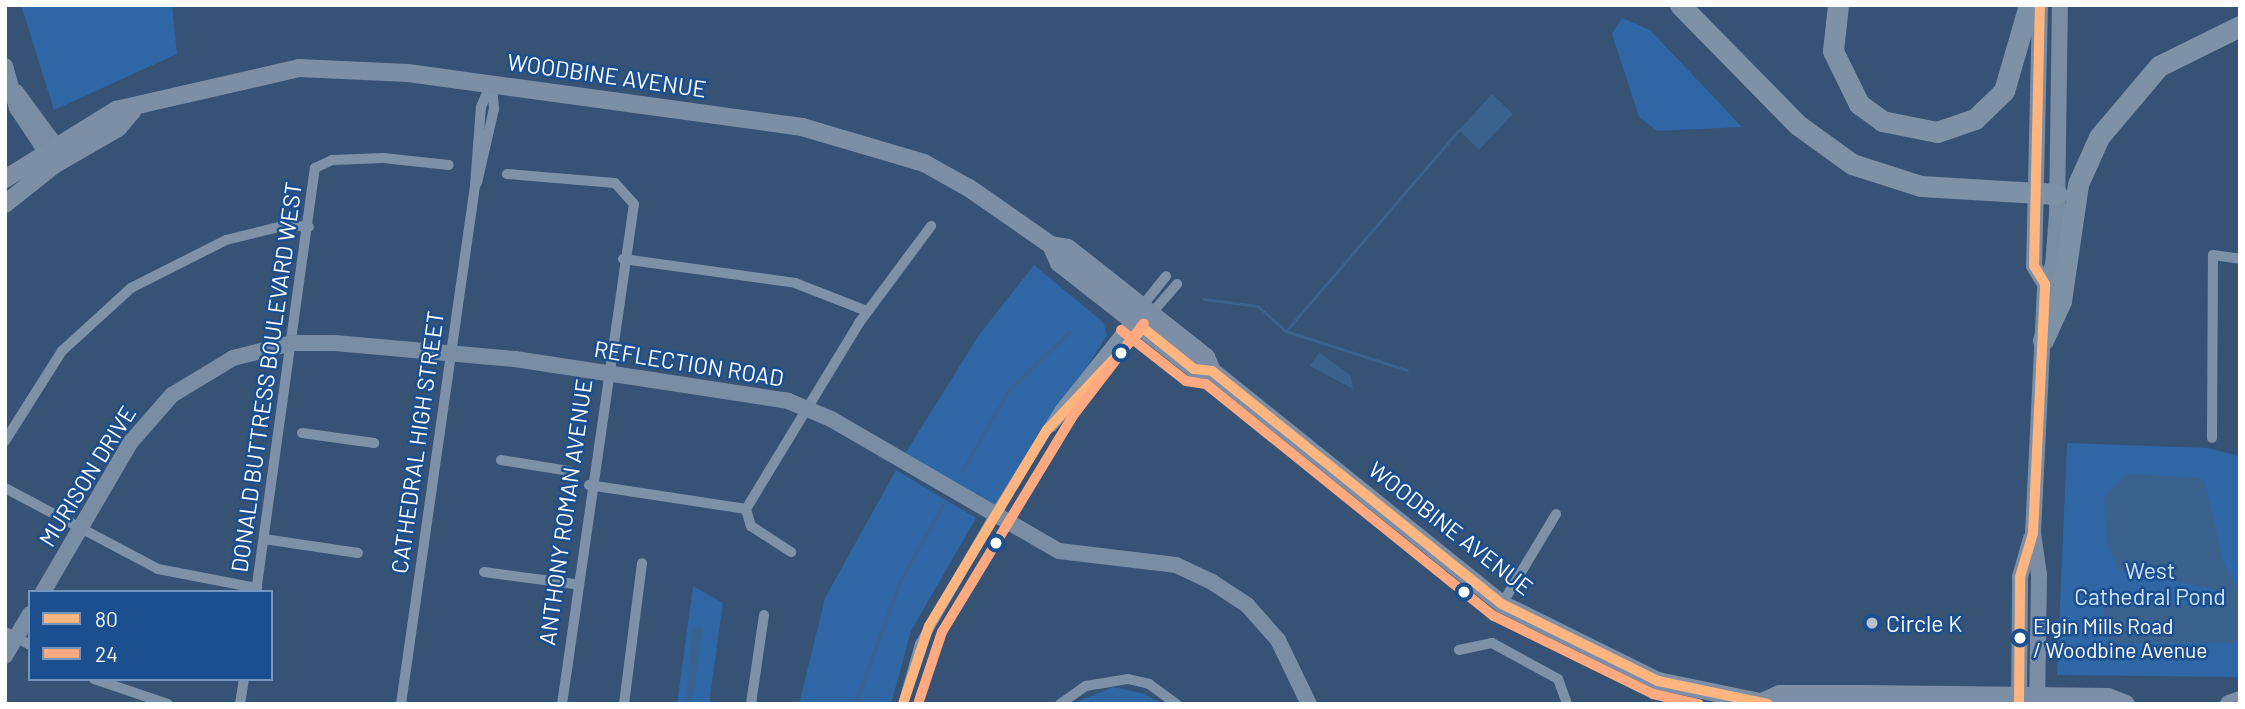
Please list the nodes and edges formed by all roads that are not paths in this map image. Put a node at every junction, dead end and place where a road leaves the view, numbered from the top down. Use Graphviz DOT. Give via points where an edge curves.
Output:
graph roads {
  1 [pos="1680,5"];
  2 [pos="1839,5"];
  3 [pos="2029,5"];
  4 [pos="2040,5"];
  5 [pos="2060,5"];
  6 [pos="2240,26"];
  7 [pos="5,66"];
  8 [pos="491,83"];
  9 [pos="54,154"];
  10 [pos="449,165"];
  11 [pos="508,174"];
  12 [pos="5,179"];
  13 [pos="2046,194"];
  14 [pos="5,204"];
  15 [pos="931,226"];
  16 [pos="309,227"];
  17 [pos="2240,259"];
  18 [pos="623,260"];
  19 [pos="1166,276"];
  20 [pos="1177,284"];
  21 [pos="867,311"];
  22 [pos="1142,316"];
  23 [pos="2043,340"];
  24 [pos="292,343"];
  25 [pos="451,354"];
  26 [pos="606,372"];
  27 [pos="807,408"];
  28 [pos="302,433"];
  29 [pos="2212,438"];
  30 [pos="5,441"];
  31 [pos="373,443"];
  32 [pos="501,460"];
  33 [pos="570,471"];
  34 [pos="589,485"];
  35 [pos="5,488"];
  36 [pos="746,509"];
  37 [pos="995,514"];
  38 [pos="1556,514"];
  39 [pos="80,528"];
  40 [pos="264,539"];
  41 [pos="791,552"];
  42 [pos="358,554"];
  43 [pos="642,563"];
  44 [pos="484,572"];
  45 [pos="574,584"];
  46 [pos="44,590"];
  47 [pos="257,590"];
  48 [pos="1502,604"];
  49 [pos="764,615"];
  50 [pos="28,618"];
  51 [pos="17,638"];
  52 [pos="1460,650"];
  53 [pos="5,656"];
  54 [pos="100,681"];
  55 [pos="244,681"];
  56 [pos="2028,700"];
  57 [pos="2240,700"];
  58 [pos="1767,702"];
  59 [pos="168,704"];
  60 [pos="240,704"];
  61 [pos="401,704"];
  62 [pos="562,704"];
  63 [pos="624,704"];
  64 [pos="751,704"];
  65 [pos="903,704"];
  66 [pos="1060,704"];
  67 [pos="1177,704"];
  68 [pos="1309,704"];
  69 [pos="1567,704"];
  70 [pos="2126,704"];
  71 [pos="2229,704"];
  1 -- 13 [label="highway" via="1798,125 1852,164 1921,186"];
  2 -- 3 [label="highway" via="1833,51 1859,104 1882,121 1937,132 1975,119 2004,91"];
  4 -- 13 [label="street"];
  5 -- 13 [label="street"];
  6 -- 23 [label="highway" via="2159,66 2099,137 2078,184 2061,301"];
  7 -- 9 [label="street"];
  8 -- 9 [label="main road, WOODBINE AVENUE" via="299,68 186,89 132,110 118,128"];
  8 -- 22 [label="main road, WOODBINE AVENUE" via="802,127 867,144 947,176 1051,245 1059,263"];
  8 -- 25 [label="street, CATHEDRAL HIGH STREET" via="481,107 475,186"];
  9 -- 12 [label="main road, WOODBINE AVENUE"];
  9 -- 14 [label="main road, WOODBINE AVENUE"];
  10 -- 16 [label="street, DONALD BUTTRESS BOULEVARD WEST" via="373,158 332,160 315,168"];
  11 -- 18 [label="street, ANTHONY ROMAN AVENUE" via="615,183 634,204"];
  13 -- 23 [label="street" via="2034,266 2045,284"];
  15 -- 21 [label="street"];
  16 -- 24 [label="street, DONALD BUTTRESS BOULEVARD WEST"];
  16 -- 30 [label="street" via="287,225 226,240 131,289 62,351"];
  17 -- 29 [label="street" via="2213,255"];
  18 -- 21 [label="street" via="795,283"];
  18 -- 26 [label="street, ANTHONY ROMAN AVENUE"];
  19 -- 22 [label="street"];
  20 -- 22 [label="street"];
  21 -- 27 [label="street"];
  22 -- 37 [label="street" via="1047,430"];
  22 -- 48 [label="main road, WOODBINE AVENUE" via="1194,369 1212,372"];
  23 -- 56 [label="street" via="2033,533 2020,576"];
  24 -- 25 [label="street, REFLECTION ROAD"];
  24 -- 39 [label="street, MURISON DRIVE" via="233,358 167,400 134,436"];
  24 -- 40 [label="street, DONALD BUTTRESS BOULEVARD WEST"];
  25 -- 26 [label="street, REFLECTION ROAD"];
  25 -- 61 [label="street, CATHEDRAL HIGH STREET"];
  26 -- 27 [label="street, REFLECTION ROAD" via="752,393"];
  26 -- 34 [label="street, ANTHONY ROMAN AVENUE"];
  27 -- 36 [label="street"];
  27 -- 37 [label="street, REFLECTION ROAD"];
  28 -- 31 [label="street"];
  32 -- 33 [label="street"];
  34 -- 36 [label="street"];
  34 -- 45 [label="street, ANTHONY ROMAN AVENUE"];
  35 -- 39 [label="street"];
  36 -- 41 [label="street" via="751,526"];
  37 -- 65 [label="street" via="920,644"];
  37 -- 68 [label="street, REFLECTION ROAD" via="1059,551 1176,565 1212,582 1247,605 1278,640"];
  38 -- 48 [label="street"];
  39 -- 46 [label="street, MURISON DRIVE"];
  39 -- 47 [label="street" via="175,575"];
  40 -- 42 [label="street"];
  40 -- 47 [label="street, DONALD BUTTRESS BOULEVARD WEST"];
  43 -- 63 [label="street"];
  44 -- 45 [label="street"];
  45 -- 62 [label="street, ANTHONY ROMAN AVENUE"];
  48 -- 58 [label="main road, WOODBINE AVENUE" via="1658,681"];
  49 -- 64 [label="street"];
  50 -- 51 [label="street"];
  51 -- 53 [label="street"];
  52 -- 69 [label="street" via="1492,643 1558,679"];
  54 -- 59 [label="street"];
  55 -- 60 [label="street"];
  56 -- 58 [label="main road, WOODBINE AVENUE" via="1780,694"];
  56 -- 70 [label="main road, WOODBINE AVENUE" via="2108,697"];
  57 -- 71 [label="main road"];
  66 -- 67 [label="street" via="1086,686 1128,679 1150,684"];
}
